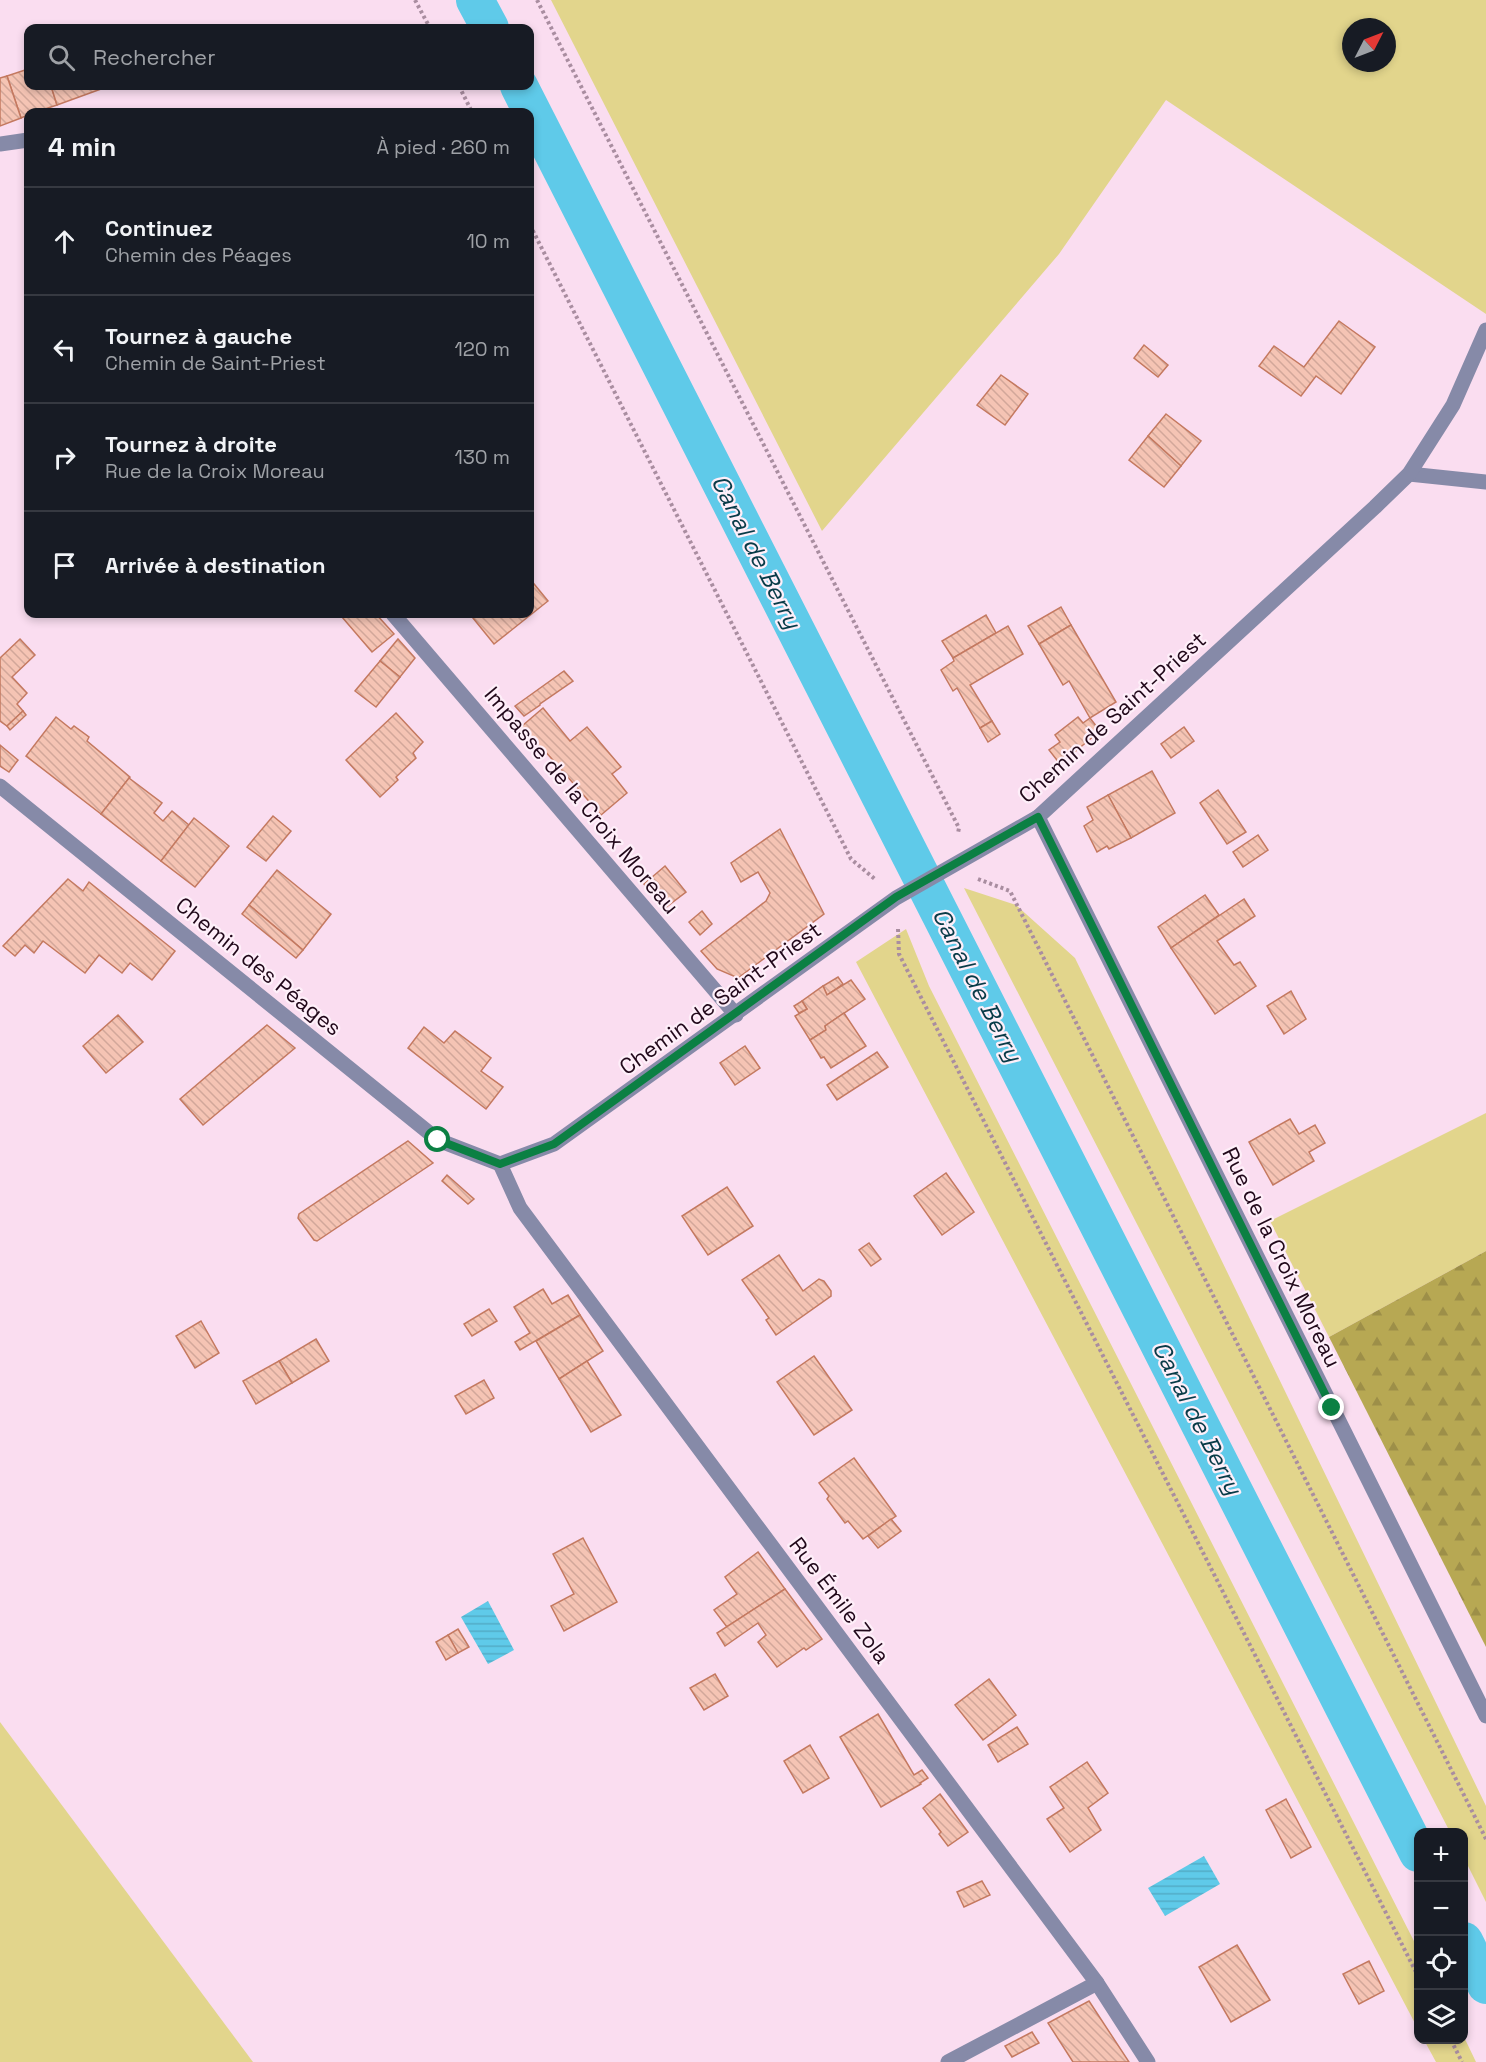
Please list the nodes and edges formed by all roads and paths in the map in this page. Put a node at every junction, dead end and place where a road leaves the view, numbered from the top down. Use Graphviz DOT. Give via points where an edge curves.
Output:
graph roads {
  1 [pos="415,0"];
  2 [pos="537,0"];
  3 [pos="428,24"];
  4 [pos="461,90"];
  5 [pos="470,108"];
  6 [pos="24,141"];
  7 [pos="0,144"];
  8 [pos="534,233"];
  9 [pos="1486,330"];
  10 [pos="1409,474"];
  11 [pos="1486,482"];
  12 [pos="396,618"];
  13 [pos="0,786"];
  14 [pos="1038,817"];
  15 [pos="949,868"];
  16 [pos="896,897"];
  17 [pos="736,1015"];
  18 [pos="500,1164"];
  19 [pos="1486,1716"];
  20 [pos="1486,1839"];
  21 [pos="1414,1966"];
  22 [pos="1097,1983"];
  23 [pos="1453,2044"];
  24 [pos="948,2062"];
  25 [pos="1148,2062"];
  26 [pos="1462,2062"];
  1 -- 3 [label="path"];
  2 -- 15 [label="path" via="959,828"];
  4 -- 5 [label="path"];
  6 -- 7 [label="street"];
  8 -- 16 [label="path" via="851,860"];
  9 -- 10 [label="street, Chemin de Saint-Priest" via="1453,405"];
  10 -- 11 [label="street"];
  10 -- 14 [label="street, Chemin de Saint-Priest"];
  12 -- 17 [label="street, Impasse de la Croix Moreau"];
  13 -- 18 [label="street, Chemin des Péages" via="438,1140"];
  14 -- 15 [label="street, Chemin de Saint-Priest"];
  14 -- 19 [label="street, Rue de la Croix Moreau"];
  15 -- 16 [label="street, Chemin de Saint-Priest"];
  15 -- 20 [label="path" via="1010,891"];
  16 -- 17 [label="street, Chemin de Saint-Priest"];
  16 -- 21 [label="path" via="899,954"];
  17 -- 18 [label="street, Chemin de Saint-Priest" via="554,1144"];
  18 -- 22 [label="street, Rue Émile Zola" via="520,1208"];
  22 -- 24 [label="street"];
  22 -- 25 [label="street, Rue Émile Zola"];
  23 -- 26 [label="path"];
}
